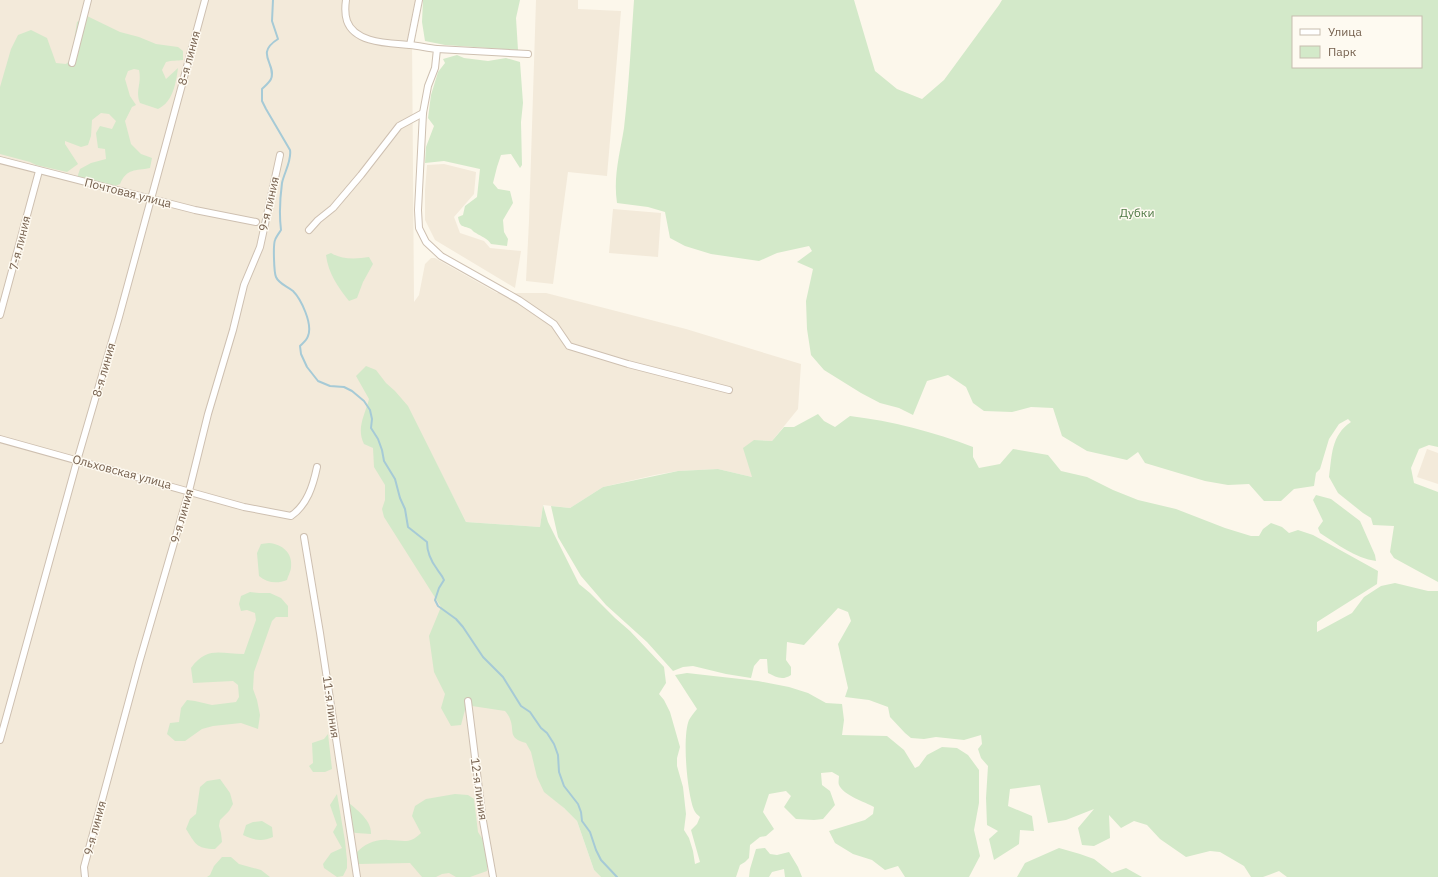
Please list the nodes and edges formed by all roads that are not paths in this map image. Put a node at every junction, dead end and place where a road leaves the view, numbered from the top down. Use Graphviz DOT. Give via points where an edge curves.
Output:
graph roads {
  1 [pos="88,0"];
  2 [pos="205,0"];
  3 [pos="346,0"];
  4 [pos="419,0"];
  5 [pos="410,45"];
  6 [pos="437,49"];
  7 [pos="528,54"];
  8 [pos="72,63"];
  9 [pos="423,114"];
  10 [pos="280,155"];
  11 [pos="0,160"];
  12 [pos="39,171"];
  13 [pos="151,199"];
  14 [pos="256,222"];
  15 [pos="309,230"];
  16 [pos="0,315"];
  17 [pos="729,390"];
  18 [pos="0,439"];
  19 [pos="77,460"];
  20 [pos="317,467"];
  21 [pos="189,491"];
  22 [pos="304,537"];
  23 [pos="468,701"];
  24 [pos="0,740"];
  25 [pos="85,877"];
  26 [pos="357,877"];
  27 [pos="493,877"];
  1 -- 8 [label="street"];
  2 -- 13 [label="street, 8-я линия"];
  3 -- 5 [label="street" via="347,22 355,33 377,43"];
  4 -- 5 [label="street"];
  5 -- 6 [label="street"];
  6 -- 7 [label="street"];
  6 -- 9 [label="street" via="435,68 428,86"];
  9 -- 15 [label="street" via="399,126 362,175 333,208"];
  9 -- 17 [label="street" via="418,210 420,228 426,242 441,256 519,300 554,324 569,346"];
  10 -- 21 [label="street, 9-я линия" via="260,247 244,284 234,330 208,414"];
  11 -- 12 [label="street, Почтовая улица"];
  12 -- 13 [label="street, Почтовая улица"];
  12 -- 16 [label="street, 7-я линия"];
  13 -- 14 [label="street, Почтовая улица"];
  13 -- 19 [label="street, 8-я линия"];
  18 -- 19 [label="street, Ольховская улица"];
  19 -- 21 [label="street, Ольховская улица"];
  19 -- 24 [label="street, 8-я линия"];
  20 -- 21 [label="street, Ольховская улица" via="308,498 291,516 244,507"];
  21 -- 25 [label="street, 9-я линия" via="84,867"];
  22 -- 26 [label="street, 11-я линия"];
  23 -- 27 [label="street, 12-я линия" via="483,821"];
}
